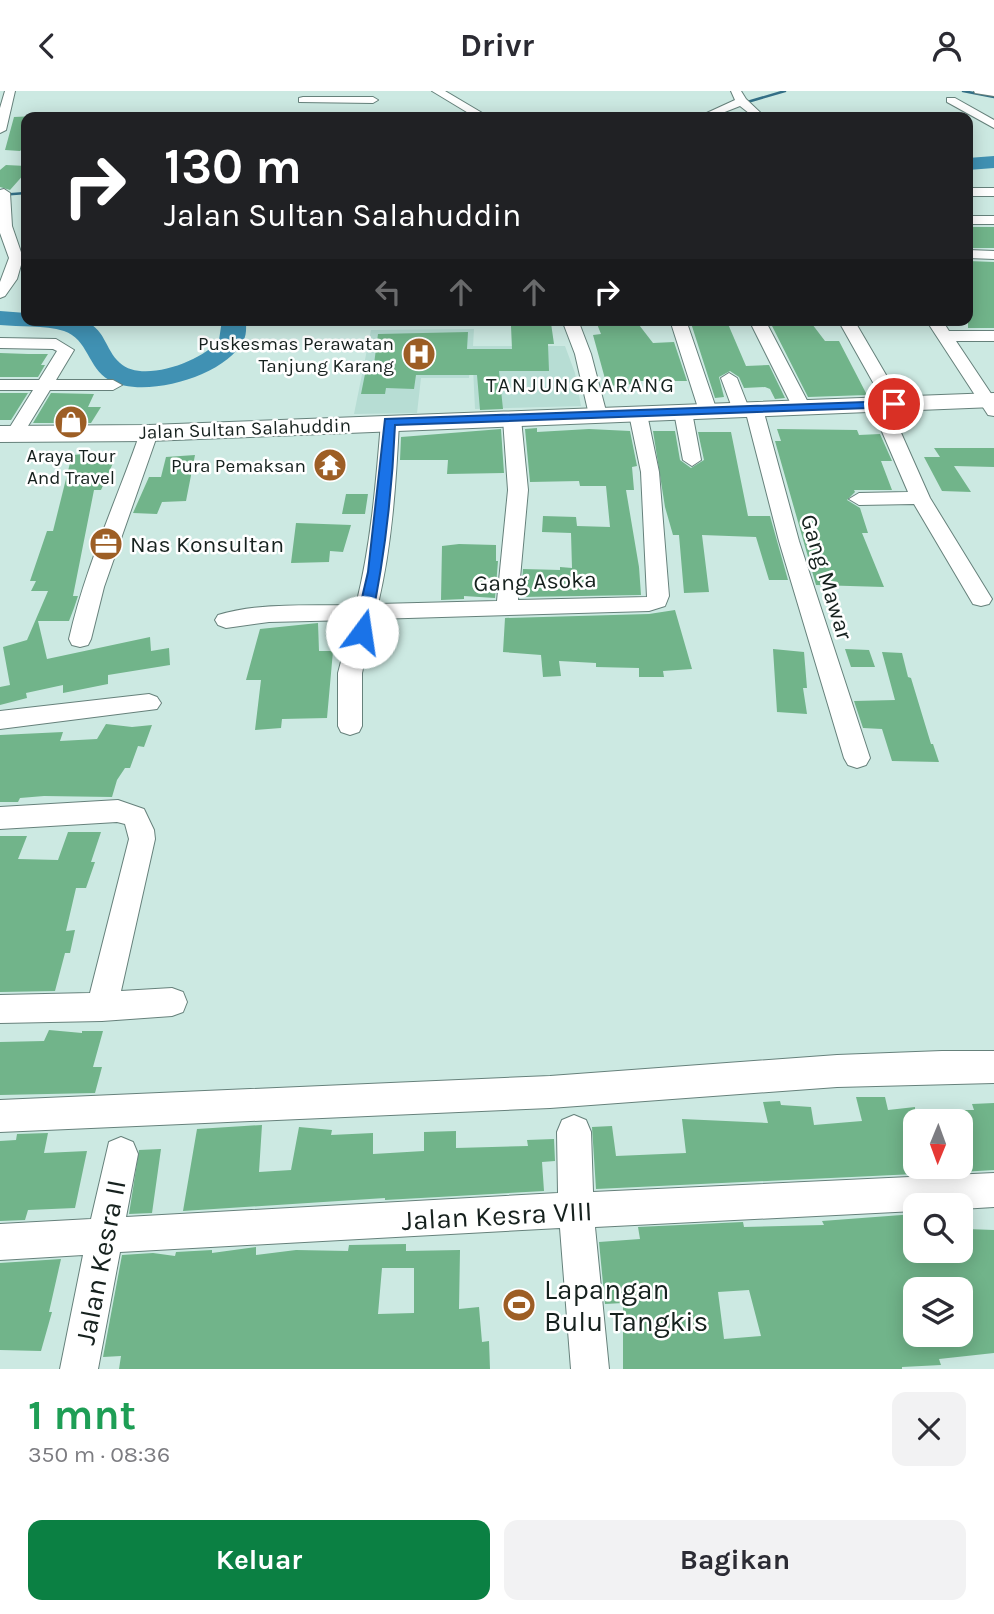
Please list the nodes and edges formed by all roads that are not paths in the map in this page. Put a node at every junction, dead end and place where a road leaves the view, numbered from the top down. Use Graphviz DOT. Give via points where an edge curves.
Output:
graph roads {
  1 [pos="10,91"];
  2 [pos="437,91"];
  3 [pos="979,91"];
  4 [pos="994,93"];
  5 [pos="303,100"];
  6 [pos="373,100"];
  7 [pos="742,100"];
  8 [pos="951,100"];
  9 [pos="474,112"];
  10 [pos="714,112"];
  11 [pos="971,112"];
  12 [pos="973,113"];
  13 [pos="1,125"];
  14 [pos="973,126"];
  15 [pos="994,126"];
  16 [pos="19,192"];
  17 [pos="994,192"];
  18 [pos="973,193"];
  19 [pos="2,194"];
  20 [pos="994,219"];
  21 [pos="973,220"];
  22 [pos="973,254"];
  23 [pos="994,255"];
  24 [pos="0,293"];
  25 [pos="572,326"];
  26 [pos="679,326"];
  27 [pos="760,326"];
  28 [pos="849,326"];
  29 [pos="938,326"];
  30 [pos="944,336"];
  31 [pos="994,336"];
  32 [pos="0,344"];
  33 [pos="729,378"];
  34 [pos="0,385"];
  35 [pos="47,385"];
  36 [pos="113,385"];
  37 [pos="991,404"];
  38 [pos="887,405"];
  39 [pos="802,408"];
  40 [pos="747,409"];
  41 [pos="695,411"];
  42 [pos="638,414"];
  43 [pos="598,415"];
  44 [pos="512,419"];
  45 [pos="390,422"];
  46 [pos="149,433"];
  47 [pos="7,434"];
  48 [pos="692,460"];
  49 [pos="920,498"];
  50 [pos="859,499"];
  51 [pos="981,599"];
  52 [pos="507,607"];
  53 [pos="367,612"];
  54 [pos="226,620"];
  55 [pos="80,639"];
  56 [pos="149,702"];
  57 [pos="0,720"];
  58 [pos="350,726"];
  59 [pos="857,758"];
  60 [pos="0,818"];
  61 [pos="172,1002"];
  62 [pos="102,1007"];
  63 [pos="0,1009"];
  64 [pos="994,1067"];
  65 [pos="0,1116"];
  66 [pos="574,1132"];
  67 [pos="121,1154"];
  68 [pos="994,1190"];
  69 [pos="576,1211"];
  70 [pos="105,1236"];
  71 [pos="0,1242"];
  72 [pos="79,1369"];
  73 [pos="590,1369"];
  1 -- 13 [label="street"];
  2 -- 9 [label="street"];
  3 -- 4 [label="street"];
  5 -- 6 [label="street"];
  7 -- 10 [label="street"];
  8 -- 11 [label="street"];
  12 -- 15 [label="street"];
  14 -- 15 [label="street"];
  16 -- 19 [label="street"];
  17 -- 18 [label="street"];
  19 -- 24 [label="street" via="6,235 16,258"];
  20 -- 21 [label="street"];
  22 -- 23 [label="street"];
  25 -- 43 [label="street"];
  26 -- 41 [label="street"];
  27 -- 39 [label="street"];
  28 -- 38 [label="street"];
  29 -- 30 [label="street"];
  30 -- 31 [label="street"];
  30 -- 37 [label="street"];
  32 -- 35 [label="street" via="64,346 66,352"];
  33 -- 40 [label="street, Gang Mawar"];
  34 -- 35 [label="street"];
  35 -- 36 [label="street"];
  35 -- 47 [label="street"];
  37 -- 38 [label="main road, Jalan Sultan Salahuddin"];
  38 -- 39 [label="main road, Jalan Sultan Salahuddin"];
  38 -- 49 [label="street"];
  39 -- 40 [label="main road, Jalan Sultan Salahuddin"];
  40 -- 41 [label="main road, Jalan Sultan Salahuddin"];
  40 -- 59 [label="street, Gang Mawar"];
  41 -- 42 [label="main road, Jalan Sultan Salahuddin"];
  41 -- 48 [label="street"];
  42 -- 43 [label="main road, Jalan Sultan Salahuddin"];
  42 -- 52 [label="street, Gang Asoka" via="650,473 657,601"];
  43 -- 44 [label="main road, Jalan Sultan Salahuddin"];
  44 -- 45 [label="main road, Jalan Sultan Salahuddin"];
  44 -- 52 [label="street" via="518,490"];
  45 -- 46 [label="main road, Jalan Sultan Salahuddin"];
  45 -- 53 [label="street"];
  46 -- 47 [label="main road, Jalan Sultan Salahuddin"];
  46 -- 55 [label="street" via="86,604"];
  49 -- 50 [label="street"];
  49 -- 51 [label="street"];
  52 -- 53 [label="street, Gang Asoka"];
  53 -- 54 [label="street, Gang Asoka"];
  53 -- 58 [label="street" via="350,673"];
  56 -- 57 [label="street"];
  60 -- 62 [label="street" via="118,811 131,814 137,823 142,839"];
  61 -- 62 [label="street"];
  62 -- 63 [label="street"];
  64 -- 65 [label="street" via="948,1066 131,1114"];
  66 -- 69 [label="street"];
  67 -- 70 [label="street, Jalan Kesra II"];
  68 -- 69 [label="street, Jalan Kesra VIII"];
  69 -- 70 [label="street, Jalan Kesra VIII"];
  69 -- 73 [label="street"];
  70 -- 71 [label="street, Jalan Kesra VIII"];
  70 -- 72 [label="street, Jalan Kesra II"];
}
